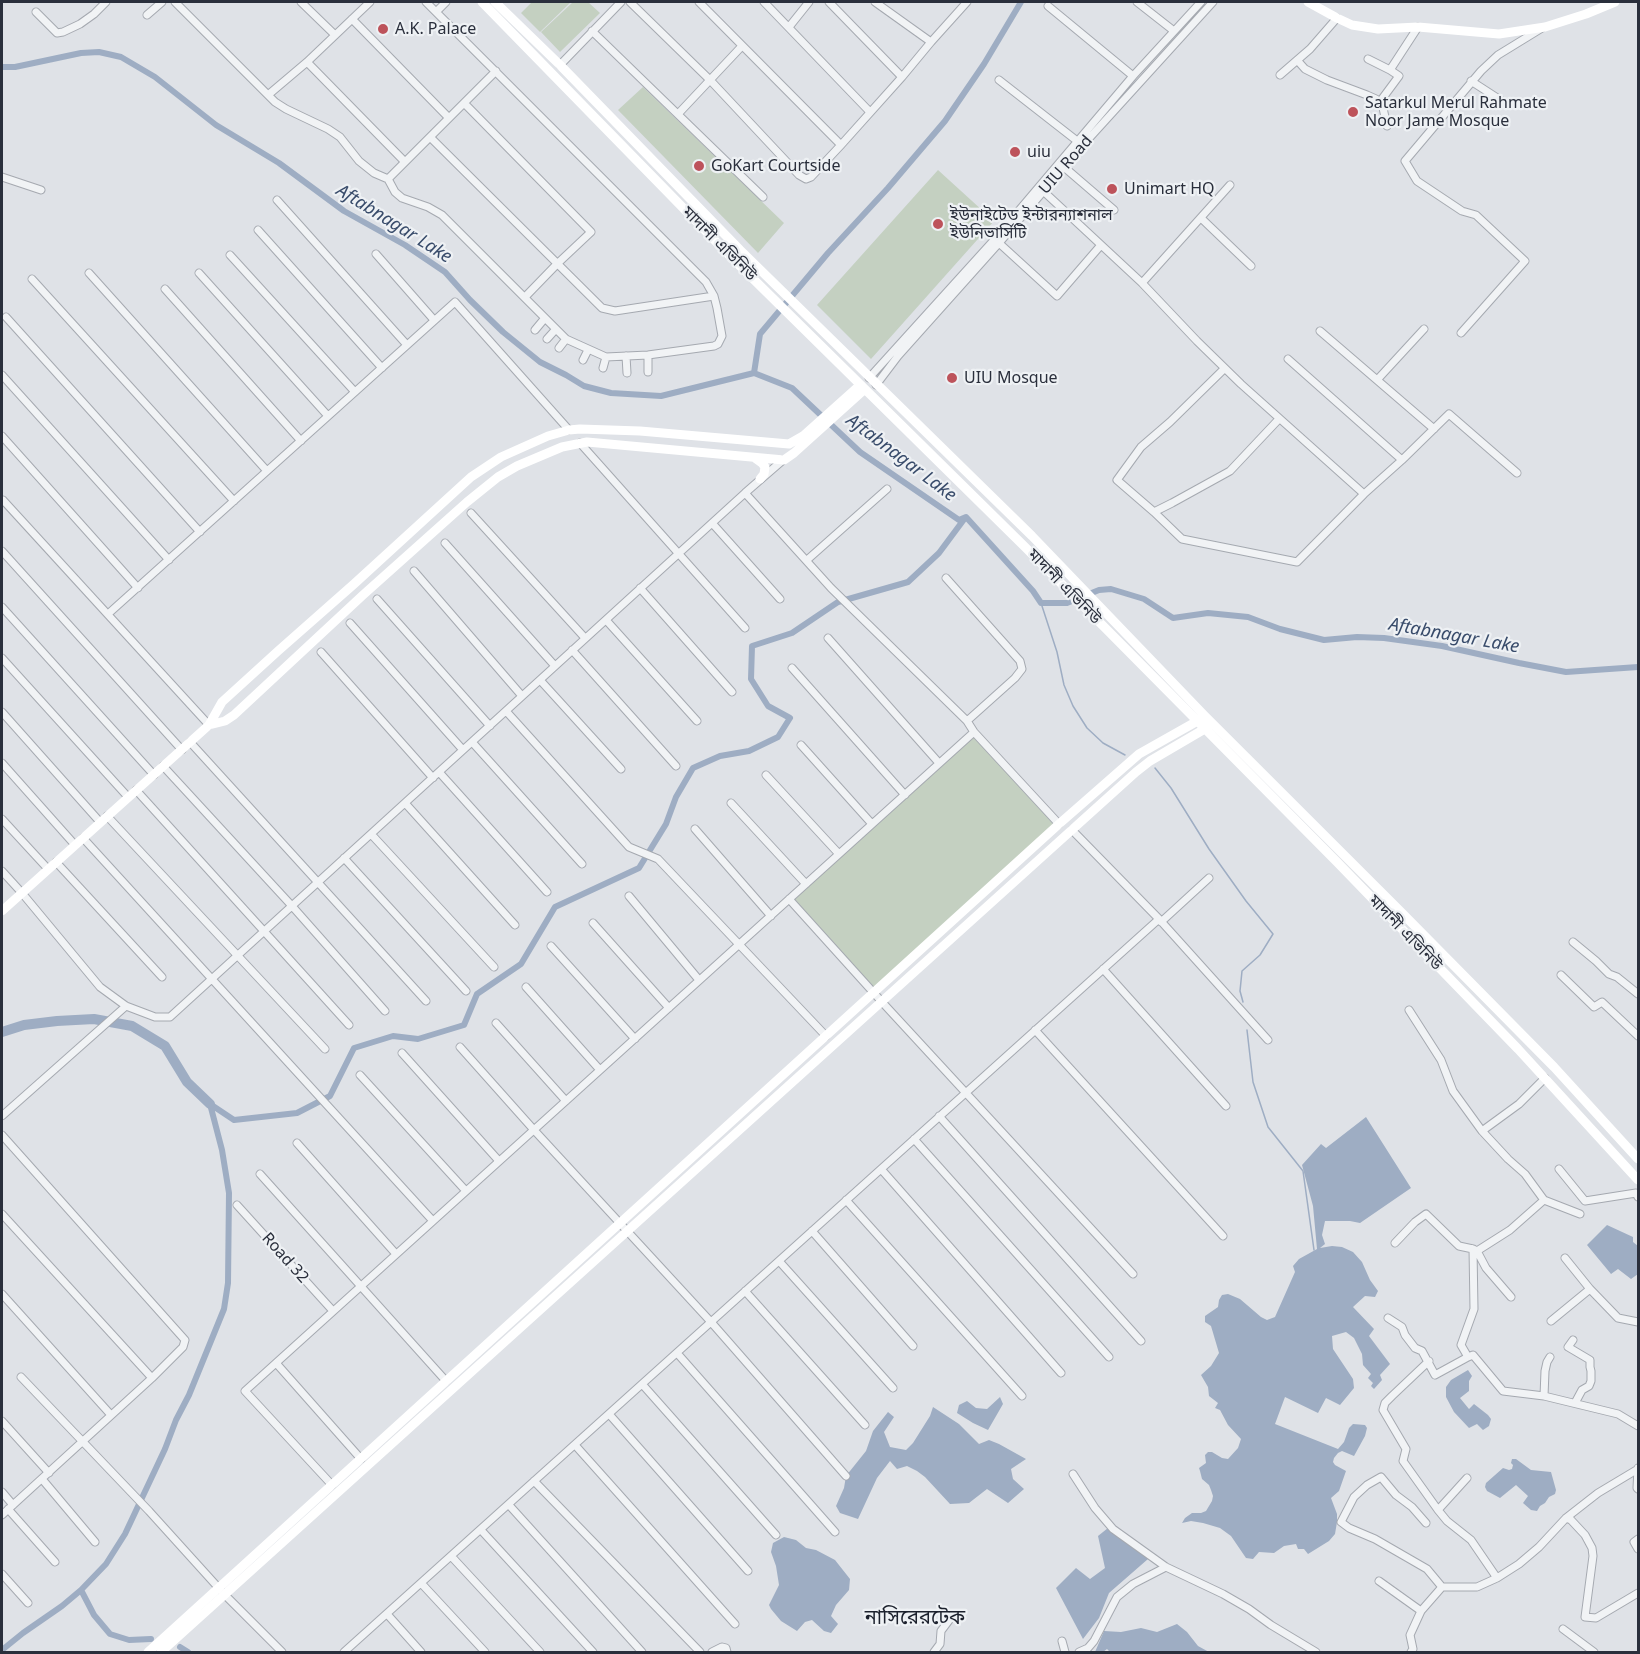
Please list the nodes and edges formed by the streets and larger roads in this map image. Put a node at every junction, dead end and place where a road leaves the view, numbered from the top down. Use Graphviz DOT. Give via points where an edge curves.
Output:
graph roads {
  1 [pos="162,2"];
  2 [pos="175,2"];
  3 [pos="301,2"];
  4 [pos="370,2"];
  5 [pos="426,2"];
  6 [pos="446,2"];
  7 [pos="482,2"];
  8 [pos="495,2"];
  9 [pos="621,2"];
  10 [pos="630,2"];
  11 [pos="699,2"];
  12 [pos="764,2"];
  13 [pos="809,2"];
  14 [pos="829,2"];
  15 [pos="876,2"];
  16 [pos="967,2"];
  17 [pos="1137,2"];
  18 [pos="1201,2"];
  19 [pos="1213,2"];
  20 [pos="1308,2"];
  21 [pos="1614,2"];
  22 [pos="102,3"];
  23 [pos="1048,6"];
  24 [pos="36,12"];
  25 [pos="436,12"];
  26 [pos="147,15"];
  27 [pos="1337,18"];
  28 [pos="352,19"];
  29 [pos="507,20"];
  30 [pos="789,27"];
  31 [pos="1418,27"];
  32 [pos="1545,27"];
  33 [pos="592,31"];
  34 [pos="1174,31"];
  35 [pos="334,34"];
  36 [pos="931,42"];
  37 [pos="742,46"];
  38 [pos="1368,59"];
  39 [pos="1297,60"];
  40 [pos="307,62"];
  41 [pos="560,65"];
  42 [pos="1390,70"];
  43 [pos="496,71"];
  44 [pos="552,74"];
  45 [pos="1280,75"];
  46 [pos="1133,76"];
  47 [pos="902,77"];
  48 [pos="710,80"];
  49 [pos="999,80"];
  50 [pos="1471,81"];
  51 [pos="268,95"];
  52 [pos="464,103"];
  53 [pos="1379,103"];
  54 [pos="1505,103"];
  55 [pos="870,112"];
  56 [pos="678,114"];
  57 [pos="449,118"];
  58 [pos="1388,126"];
  59 [pos="430,137"];
  60 [pos="1080,143"];
  61 [pos="841,145"];
  62 [pos="405,162"];
  63 [pos="1064,167"];
  64 [pos="2,177"];
  65 [pos="388,179"];
  66 [pos="1230,185"];
  67 [pos="1041,189"];
  68 [pos="41,190"];
  69 [pos="763,197"];
  70 [pos="277,200"];
  71 [pos="1114,210"];
  72 [pos="1200,218"];
  73 [pos="258,230"];
  74 [pos="999,243"];
  75 [pos="1101,245"];
  76 [pos="376,254"];
  77 [pos="230,255"];
  78 [pos="557,264"];
  79 [pos="1251,266"];
  80 [pos="89,273"];
  81 [pos="199,273"];
  82 [pos="32,279"];
  83 [pos="1142,283"];
  84 [pos="165,289"];
  85 [pos="714,296"];
  86 [pos="525,297"];
  87 [pos="6,317"];
  88 [pos="545,318"];
  89 [pos="927,318"];
  90 [pos="435,320"];
  91 [pos="556,329"];
  92 [pos="1424,329"];
  93 [pos="535,330"];
  94 [pos="1320,331"];
  95 [pos="1461,333"];
  96 [pos="547,339"];
  97 [pos="566,339"];
  98 [pos="407,345"];
  99 [pos="559,348"];
  100 [pos="588,350"];
  101 [pos="648,355"];
  102 [pos="626,356"];
  103 [pos="606,357"];
  104 [pos="1288,359"];
  105 [pos="583,360"];
  106 [pos="382,368"];
  107 [pos="603,368"];
  108 [pos="1224,369"];
  109 [pos="648,372"];
  110 [pos="627,373"];
  111 [pos="2,375"];
  112 [pos="1377,380"];
  113 [pos="872,381"];
  114 [pos="862,387"];
  115 [pos="354,392"];
  116 [pos="328,416"];
  117 [pos="1279,419"];
  118 [pos="1434,429"];
  119 [pos="569,430"];
  120 [pos="2,436"];
  121 [pos="805,438"];
  122 [pos="300,441"];
  123 [pos="580,443"];
  124 [pos="753,457"];
  125 [pos="784,460"];
  126 [pos="1402,460"];
  127 [pos="267,471"];
  128 [pos="1517,473"];
  129 [pos="760,479"];
  130 [pos="887,489"];
  131 [pos="745,492"];
  132 [pos="1364,494"];
  133 [pos="234,501"];
  134 [pos="2,502"];
  135 [pos="1154,512"];
  136 [pos="471,513"];
  137 [pos="712,523"];
  138 [pos="200,532"];
  139 [pos="445,543"];
  140 [pos="2,551"];
  141 [pos="678,554"];
  142 [pos="169,560"];
  143 [pos="807,560"];
  144 [pos="414,571"];
  145 [pos="946,578"];
  146 [pos="138,588"];
  147 [pos="640,588"];
  148 [pos="1085,592"];
  149 [pos="377,598"];
  150 [pos="780,599"];
  151 [pos="1077,600"];
  152 [pos="2,607"];
  153 [pos="108,614"];
  154 [pos="606,620"];
  155 [pos="350,623"];
  156 [pos="745,628"];
  157 [pos="585,638"];
  158 [pos="828,638"];
  159 [pos="572,650"];
  160 [pos="321,652"];
  161 [pos="2,658"];
  162 [pos="555,666"];
  163 [pos="792,668"];
  164 [pos="540,680"];
  165 [pos="732,692"];
  166 [pos="522,696"];
  167 [pos="506,711"];
  168 [pos="2,712"];
  169 [pos="1201,718"];
  170 [pos="697,721"];
  171 [pos="967,721"];
  172 [pos="1214,724"];
  173 [pos="209,725"];
  174 [pos="490,726"];
  175 [pos="1204,729"];
  176 [pos="974,732"];
  177 [pos="190,742"];
  178 [pos="472,742"];
  179 [pos="801,745"];
  180 [pos="182,750"];
  181 [pos="463,750"];
  182 [pos="2,763"];
  183 [pos="939,763"];
  184 [pos="163,766"];
  185 [pos="676,766"];
  186 [pos="621,769"];
  187 [pos="439,772"];
  188 [pos="153,775"];
  189 [pos="766,775"];
  190 [pos="433,778"];
  191 [pos="132,794"];
  192 [pos="905,795"];
  193 [pos="405,803"];
  194 [pos="731,803"];
  195 [pos="2,819"];
  196 [pos="104,819"];
  197 [pos="872,824"];
  198 [pos="1059,824"];
  199 [pos="695,829"];
  200 [pos="1072,831"];
  201 [pos="371,834"];
  202 [pos="1319,837"];
  203 [pos="83,838"];
  204 [pos="75,845"];
  205 [pos="839,854"];
  206 [pos="344,858"];
  207 [pos="56,862"];
  208 [pos="582,864"];
  209 [pos="48,869"];
  210 [pos="2,871"];
  211 [pos="1209,878"];
  212 [pos="318,883"];
  213 [pos="806,884"];
  214 [pos="547,892"];
  215 [pos="22,893"];
  216 [pos="629,896"];
  217 [pos="789,899"];
  218 [pos="292,906"];
  219 [pos="2,911"];
  220 [pos="771,916"];
  221 [pos="1160,920"];
  222 [pos="593,923"];
  223 [pos="515,924"];
  224 [pos="265,931"];
  225 [pos="1573,942"];
  226 [pos="740,944"];
  227 [pos="550,945"];
  228 [pos="238,955"];
  229 [pos="494,967"];
  230 [pos="1103,969"];
  231 [pos="1561,975"];
  232 [pos="162,976"];
  233 [pos="212,980"];
  234 [pos="699,980"];
  235 [pos="526,987"];
  236 [pos="466,991"];
  237 [pos="874,992"];
  238 [pos="1638,994"];
  239 [pos="426,1001"];
  240 [pos="882,1002"];
  241 [pos="669,1008"];
  242 [pos="123,1009"];
  243 [pos="1410,1010"];
  244 [pos="385,1011"];
  245 [pos="496,1023"];
  246 [pos="349,1025"];
  247 [pos="1035,1030"];
  248 [pos="826,1036"];
  249 [pos="1638,1036"];
  250 [pos="635,1039"];
  251 [pos="1268,1040"];
  252 [pos="460,1047"];
  253 [pos="325,1049"];
  254 [pos="402,1053"];
  255 [pos="1544,1058"];
  256 [pos="1534,1067"];
  257 [pos="600,1070"];
  258 [pos="360,1076"];
  259 [pos="1545,1078"];
  260 [pos="965,1092"];
  261 [pos="566,1101"];
  262 [pos="1226,1106"];
  263 [pos="2,1116"];
  264 [pos="939,1116"];
  265 [pos="534,1130"];
  266 [pos="1482,1131"];
  267 [pos="2,1135"];
  268 [pos="914,1139"];
  269 [pos="297,1143"];
  270 [pos="1638,1160"];
  271 [pos="499,1161"];
  272 [pos="881,1169"];
  273 [pos="1558,1169"];
  274 [pos="260,1174"];
  275 [pos="1638,1180"];
  276 [pos="466,1191"];
  277 [pos="1638,1197"];
  278 [pos="846,1200"];
  279 [pos="1544,1200"];
  280 [pos="237,1204"];
  281 [pos="2,1214"];
  282 [pos="1580,1214"];
  283 [pos="433,1221"];
  284 [pos="621,1223"];
  285 [pos="628,1231"];
  286 [pos="812,1232"];
  287 [pos="1223,1236"];
  288 [pos="1395,1243"];
  289 [pos="1475,1250"];
  290 [pos="396,1254"];
  291 [pos="1565,1258"];
  292 [pos="779,1261"];
  293 [pos="1133,1274"];
  294 [pos="360,1287"];
  295 [pos="1590,1289"];
  296 [pos="745,1291"];
  297 [pos="2,1294"];
  298 [pos="1511,1297"];
  299 [pos="333,1311"];
  300 [pos="1388,1318"];
  301 [pos="1551,1321"];
  302 [pos="711,1322"];
  303 [pos="1638,1322"];
  304 [pos="1573,1340"];
  305 [pos="1141,1341"];
  306 [pos="913,1346"];
  307 [pos="677,1353"];
  308 [pos="1109,1357"];
  309 [pos="1467,1357"];
  310 [pos="1550,1357"];
  311 [pos="1429,1361"];
  312 [pos="276,1363"];
  313 [pos="1061,1373"];
  314 [pos="21,1377"];
  315 [pos="152,1378"];
  316 [pos="446,1381"];
  317 [pos="642,1384"];
  318 [pos="893,1388"];
  319 [pos="1022,1396"];
  320 [pos="1544,1396"];
  321 [pos="1575,1403"];
  322 [pos="609,1414"];
  323 [pos="111,1415"];
  324 [pos="2,1421"];
  325 [pos="865,1425"];
  326 [pos="1638,1426"];
  327 [pos="82,1442"];
  328 [pos="574,1445"];
  329 [pos="361,1459"];
  330 [pos="1638,1469"];
  331 [pos="49,1473"];
  332 [pos="1073,1473"];
  333 [pos="846,1476"];
  334 [pos="1467,1478"];
  335 [pos="42,1479"];
  336 [pos="534,1481"];
  337 [pos="332,1485"];
  338 [pos="1638,1489"];
  339 [pos="2,1492"];
  340 [pos="508,1505"];
  341 [pos="11,1507"];
  342 [pos="1438,1510"];
  343 [pos="2,1515"];
  344 [pos="1566,1518"];
  345 [pos="1426,1522"];
  346 [pos="481,1530"];
  347 [pos="835,1532"];
  348 [pos="776,1535"];
  349 [pos="1638,1539"];
  350 [pos="95,1542"];
  351 [pos="1638,1550"];
  352 [pos="452,1556"];
  353 [pos="55,1562"];
  354 [pos="1166,1567"];
  355 [pos="748,1571"];
  356 [pos="2,1574"];
  357 [pos="1497,1578"];
  358 [pos="1379,1581"];
  359 [pos="421,1583"];
  360 [pos="1442,1587"];
  361 [pos="222,1591"];
  362 [pos="1638,1593"];
  363 [pos="28,1603"];
  364 [pos="1420,1611"];
  365 [pos="387,1614"];
  366 [pos="950,1619"];
  367 [pos="735,1624"];
  368 [pos="1563,1629"];
  369 [pos="1062,1641"];
  370 [pos="353,1645"];
  371 [pos="148,1653"];
  372 [pos="161,1653"];
  373 [pos="282,1653"];
  374 [pos="345,1653"];
  375 [pos="360,1653"];
  376 [pos="421,1653"];
  377 [pos="485,1653"];
  378 [pos="540,1653"];
  379 [pos="593,1653"];
  380 [pos="642,1653"];
  381 [pos="700,1653"];
  382 [pos="712,1653"];
  383 [pos="727,1653"];
  384 [pos="933,1653"];
  385 [pos="1065,1653"];
  386 [pos="1079,1653"];
  387 [pos="1316,1653"];
  388 [pos="1411,1653"];
  389 [pos="1594,1653"];
  1 -- 26 [label="street"];
  2 -- 51 [label="street"];
  3 -- 35 [label="street"];
  4 -- 28 [label="street"];
  5 -- 25 [label="street"];
  6 -- 25 [label="street"];
  7 -- 29 [label="street, মাদানী এভিনিউ"];
  8 -- 29 [label="street, মাদানী এভিনিউ"];
  9 -- 33 [label="street"];
  10 -- 48 [label="street"];
  11 -- 37 [label="street"];
  12 -- 30 [label="street"];
  13 -- 30 [label="street"];
  14 -- 47 [label="street"];
  15 -- 36 [label="street"];
  16 -- 36 [label="street"];
  17 -- 34 [label="street"];
  18 -- 34 [label="street, UIU Road"];
  19 -- 60 [label="street, UIU Road"];
  20 -- 27 [label="street"];
  21 -- 32 [label="street"];
  22 -- 24 [label="street" via="80,24 57,33"];
  23 -- 46 [label="street"];
  25 -- 43 [label="street"];
  27 -- 31 [label="street" via="1378,29"];
  27 -- 39 [label="street"];
  28 -- 35 [label="street"];
  28 -- 57 [label="street"];
  29 -- 41 [label="street, মাদানী এভিনিউ"];
  29 -- 44 [label="street, মাদানী এভিনিউ"];
  30 -- 55 [label="street"];
  31 -- 32 [label="street" via="1499,34"];
  31 -- 42 [label="street"];
  32 -- 50 [label="street" via="1498,56"];
  33 -- 41 [label="street"];
  33 -- 56 [label="street"];
  34 -- 46 [label="street, UIU Road"];
  35 -- 40 [label="street"];
  36 -- 47 [label="street"];
  37 -- 48 [label="street"];
  37 -- 61 [label="street"];
  38 -- 42 [label="street"];
  39 -- 45 [label="street"];
  39 -- 53 [label="street" via="1305,69"];
  40 -- 51 [label="street"];
  40 -- 62 [label="street"];
  41 -- 44 [label="street"];
  41 -- 113 [label="street, মাদানী এভিনিউ"];
  42 -- 53 [label="street" via="1399,76"];
  43 -- 52 [label="street"];
  43 -- 85 [label="street" via="706,282"];
  44 -- 114 [label="street, মাদানী এভিনিউ"];
  46 -- 60 [label="street, UIU Road"];
  47 -- 55 [label="street"];
  48 -- 56 [label="street"];
  48 -- 61 [label="street" via="806,179"];
  49 -- 60 [label="street"];
  50 -- 54 [label="street"];
  50 -- 95 [label="street" via="1405,161 1417,181 1462,211 1476,215 1525,261"];
  51 -- 65 [label="street" via="286,109 328,129 367,168"];
  52 -- 57 [label="street"];
  52 -- 78 [label="street" via="591,232"];
  53 -- 58 [label="street"];
  55 -- 61 [label="street"];
  56 -- 69 [label="street"];
  57 -- 59 [label="street"];
  59 -- 62 [label="street"];
  59 -- 78 [label="street"];
  60 -- 63 [label="street, UIU Road"];
  60 -- 67 [label="street, UIU Road"];
  62 -- 65 [label="street"];
  63 -- 67 [label="street, UIU Road"];
  63 -- 71 [label="street"];
  64 -- 68 [label="street"];
  65 -- 86 [label="street" via="402,198 442,215"];
  66 -- 72 [label="street"];
  67 -- 74 [label="street, UIU Road"];
  67 -- 75 [label="street"];
  67 -- 89 [label="street, UIU Road"];
  70 -- 98 [label="street"];
  72 -- 79 [label="street"];
  72 -- 83 [label="street"];
  73 -- 106 [label="street"];
  74 -- 75 [label="street" via="1057,296"];
  74 -- 89 [label="street, UIU Road"];
  75 -- 83 [label="street"];
  76 -- 90 [label="street"];
  77 -- 115 [label="street"];
  78 -- 85 [label="street" via="609,310"];
  78 -- 86 [label="street"];
  80 -- 127 [label="street"];
  81 -- 116 [label="street"];
  82 -- 133 [label="street"];
  83 -- 108 [label="street"];
  84 -- 122 [label="street"];
  85 -- 101 [label="street" via="722,336 718,344"];
  86 -- 88 [label="street"];
  87 -- 138 [label="street"];
  88 -- 91 [label="street"];
  88 -- 93 [label="street"];
  89 -- 113 [label="street, UIU Road"];
  90 -- 98 [label="street"];
  90 -- 119 [label="street" via="455,302"];
  91 -- 96 [label="street"];
  91 -- 97 [label="street"];
  92 -- 112 [label="street"];
  94 -- 112 [label="street"];
  97 -- 99 [label="street"];
  97 -- 100 [label="street"];
  98 -- 106 [label="street"];
  100 -- 103 [label="street"];
  100 -- 105 [label="street"];
  101 -- 102 [label="street"];
  101 -- 109 [label="street"];
  102 -- 103 [label="street"];
  102 -- 110 [label="street"];
  103 -- 107 [label="street"];
  104 -- 126 [label="street"];
  106 -- 115 [label="street"];
  108 -- 117 [label="street"];
  108 -- 135 [label="street" via="1141,447 1117,480"];
  111 -- 142 [label="street"];
  112 -- 118 [label="street"];
  113 -- 148 [label="street, মাদানী এভিনিউ"];
  114 -- 121 [label="street"];
  114 -- 151 [label="street, মাদানী এভিনিউ"];
  115 -- 116 [label="street"];
  116 -- 122 [label="street"];
  117 -- 132 [label="street"];
  117 -- 135 [label="street" via="1230,471"];
  118 -- 126 [label="street"];
  118 -- 128 [label="street" via="1449,414"];
  119 -- 121 [label="street" via="639,431 785,445"];
  119 -- 123 [label="street"];
  119 -- 173 [label="street" via="516,449 471,477 222,702"];
  120 -- 146 [label="street"];
  121 -- 125 [label="street"];
  122 -- 127 [label="street"];
  123 -- 124 [label="street"];
  123 -- 141 [label="street"];
  123 -- 173 [label="street" via="533,458 498,477 234,715"];
  124 -- 125 [label="street"];
  124 -- 129 [label="street" via="765,467"];
  125 -- 129 [label="street"];
  126 -- 132 [label="street"];
  127 -- 133 [label="street"];
  129 -- 131 [label="street"];
  130 -- 143 [label="street"];
  131 -- 137 [label="street"];
  131 -- 143 [label="street"];
  132 -- 135 [label="street" via="1297,562 1182,539"];
  133 -- 138 [label="street"];
  134 -- 153 [label="street"];
  136 -- 157 [label="street"];
  137 -- 141 [label="street"];
  137 -- 150 [label="street"];
  138 -- 142 [label="street"];
  139 -- 162 [label="street"];
  140 -- 180 [label="street"];
  141 -- 147 [label="street"];
  141 -- 156 [label="street"];
  142 -- 146 [label="street"];
  143 -- 171 [label="street"];
  144 -- 166 [label="street"];
  145 -- 171 [label="street" via="1020,661 1022,669"];
  146 -- 153 [label="street"];
  147 -- 154 [label="street"];
  147 -- 165 [label="street"];
  148 -- 151 [label="street"];
  148 -- 169 [label="street, মাদানী এভিনিউ"];
  149 -- 174 [label="street"];
  151 -- 169 [label="street, মাদানী এভিনিউ"];
  152 -- 188 [label="street"];
  153 -- 173 [label="street"];
  154 -- 157 [label="street"];
  154 -- 170 [label="street"];
  155 -- 181 [label="street"];
  157 -- 159 [label="street"];
  158 -- 183 [label="street"];
  159 -- 162 [label="street"];
  159 -- 185 [label="street"];
  160 -- 190 [label="street"];
  161 -- 191 [label="street"];
  162 -- 164 [label="street"];
  163 -- 192 [label="street"];
  164 -- 166 [label="street"];
  164 -- 186 [label="street"];
  166 -- 167 [label="street"];
  167 -- 174 [label="street"];
  167 -- 226 [label="street" via="629,847 658,859"];
  168 -- 196 [label="street"];
  169 -- 172 [label="street, মাদানী এভিনিউ"];
  169 -- 175 [label="street, মাদানী এভিনিউ"];
  169 -- 198 [label="street" via="1139,754"];
  171 -- 176 [label="street"];
  172 -- 175 [label="street"];
  172 -- 202 [label="street, মাদানী এভিনিউ"];
  173 -- 177 [label="street"];
  174 -- 178 [label="street"];
  175 -- 200 [label="street" via="1143,766"];
  175 -- 202 [label="street, মাদানী এভিনিউ"];
  176 -- 183 [label="street"];
  176 -- 198 [label="street"];
  177 -- 180 [label="street"];
  177 -- 212 [label="street"];
  178 -- 181 [label="street"];
  178 -- 208 [label="street"];
  179 -- 197 [label="street"];
  180 -- 184 [label="street"];
  181 -- 187 [label="street"];
  182 -- 204 [label="street"];
  183 -- 192 [label="street"];
  184 -- 188 [label="street"];
  184 -- 218 [label="street"];
  187 -- 190 [label="street"];
  187 -- 214 [label="street"];
  188 -- 191 [label="street"];
  189 -- 205 [label="street"];
  190 -- 193 [label="street"];
  191 -- 196 [label="street"];
  191 -- 224 [label="street"];
  192 -- 197 [label="street"];
  193 -- 201 [label="street"];
  193 -- 223 [label="street"];
  194 -- 213 [label="street"];
  195 -- 209 [label="street"];
  196 -- 203 [label="street"];
  196 -- 228 [label="street"];
  197 -- 205 [label="street"];
  198 -- 200 [label="street"];
  198 -- 237 [label="street"];
  199 -- 220 [label="street"];
  200 -- 221 [label="street"];
  200 -- 240 [label="street"];
  201 -- 206 [label="street"];
  201 -- 229 [label="street"];
  202 -- 255 [label="street, মাদানী এভিনিউ"];
  202 -- 256 [label="street, মাদানী এভিনিউ"];
  203 -- 204 [label="street"];
  203 -- 233 [label="street"];
  204 -- 207 [label="street"];
  205 -- 213 [label="street"];
  206 -- 212 [label="street"];
  206 -- 236 [label="street"];
  207 -- 209 [label="street"];
  207 -- 232 [label="street"];
  209 -- 215 [label="street"];
  210 -- 215 [label="street"];
  211 -- 221 [label="street"];
  212 -- 218 [label="street"];
  212 -- 239 [label="street"];
  213 -- 217 [label="street"];
  215 -- 219 [label="street"];
  215 -- 242 [label="street"];
  216 -- 234 [label="street"];
  217 -- 220 [label="street"];
  217 -- 237 [label="street"];
  218 -- 224 [label="street"];
  218 -- 244 [label="street"];
  220 -- 226 [label="street"];
  221 -- 230 [label="street"];
  221 -- 251 [label="street"];
  222 -- 241 [label="street"];
  224 -- 228 [label="street"];
  224 -- 246 [label="street"];
  225 -- 238 [label="street"];
  226 -- 234 [label="street"];
  226 -- 248 [label="street"];
  227 -- 250 [label="street"];
  228 -- 233 [label="street"];
  228 -- 253 [label="street"];
  230 -- 247 [label="street"];
  230 -- 262 [label="street"];
  231 -- 249 [label="street" via="1594,1007 1602,1002"];
  233 -- 242 [label="street" via="170,1017"];
  233 -- 283 [label="street"];
  234 -- 241 [label="street"];
  235 -- 257 [label="street"];
  237 -- 240 [label="street"];
  237 -- 248 [label="street"];
  240 -- 260 [label="street"];
  240 -- 285 [label="street"];
  241 -- 250 [label="street"];
  242 -- 263 [label="street"];
  243 -- 266 [label="street" via="1441,1060 1453,1091"];
  245 -- 261 [label="street"];
  247 -- 260 [label="street"];
  247 -- 287 [label="street"];
  248 -- 284 [label="street"];
  250 -- 257 [label="street"];
  252 -- 265 [label="street"];
  254 -- 271 [label="street"];
  255 -- 256 [label="street"];
  255 -- 270 [label="street, মাদানী এভিনিউ"];
  256 -- 259 [label="street, মাদানী এভিনিউ"];
  257 -- 261 [label="street"];
  258 -- 276 [label="street"];
  259 -- 266 [label="street" via="1519,1104"];
  259 -- 275 [label="street, মাদানী এভিনিউ"];
  260 -- 264 [label="street"];
  260 -- 293 [label="street"];
  261 -- 265 [label="street"];
  264 -- 268 [label="street"];
  264 -- 305 [label="street"];
  265 -- 271 [label="street"];
  265 -- 284 [label="street"];
  266 -- 279 [label="street" via="1525,1174"];
  267 -- 315 [label="street" via="185,1340 183,1347"];
  268 -- 272 [label="street"];
  268 -- 308 [label="street"];
  269 -- 290 [label="street"];
  271 -- 276 [label="street"];
  272 -- 278 [label="street"];
  272 -- 313 [label="street"];
  273 -- 277 [label="street" via="1585,1201 1635,1193"];
  274 -- 294 [label="street"];
  276 -- 283 [label="street"];
  278 -- 286 [label="street"];
  278 -- 319 [label="street"];
  279 -- 282 [label="street"];
  279 -- 289 [label="street" via="1510,1230"];
  280 -- 299 [label="street, Road 32"];
  281 -- 315 [label="street"];
  283 -- 290 [label="street"];
  284 -- 285 [label="street"];
  284 -- 316 [label="street"];
  285 -- 302 [label="street"];
  285 -- 361 [label="street"];
  286 -- 292 [label="street"];
  286 -- 306 [label="street"];
  288 -- 289 [label="street" via="1426,1214 1459,1246"];
  289 -- 298 [label="street"];
  289 -- 309 [label="street" via="1474,1309 1461,1345"];
  290 -- 294 [label="street"];
  291 -- 295 [label="street"];
  292 -- 296 [label="street"];
  292 -- 318 [label="street"];
  294 -- 299 [label="street"];
  294 -- 316 [label="street"];
  295 -- 301 [label="street"];
  295 -- 303 [label="street" via="1618,1318"];
  296 -- 302 [label="street"];
  296 -- 325 [label="street"];
  297 -- 323 [label="street"];
  299 -- 312 [label="street"];
  300 -- 311 [label="street" via="1402,1327"];
  302 -- 307 [label="street"];
  302 -- 333 [label="street"];
  304 -- 321 [label="street" via="1569,1347 1590,1360 1591,1371 1589,1386"];
  307 -- 317 [label="street"];
  307 -- 347 [label="street"];
  309 -- 311 [label="street" via="1435,1375"];
  309 -- 320 [label="street" via="1473,1355 1503,1390"];
  310 -- 320 [label="street"];
  311 -- 342 [label="street" via="1392,1395 1383,1410 1406,1449 1403,1461"];
  312 -- 329 [label="street"];
  312 -- 337 [label="street" via="245,1391"];
  314 -- 327 [label="street"];
  315 -- 323 [label="street"];
  316 -- 329 [label="street"];
  317 -- 322 [label="street"];
  317 -- 348 [label="street"];
  320 -- 321 [label="street"];
  321 -- 326 [label="street" via="1618,1414"];
  322 -- 328 [label="street"];
  322 -- 355 [label="street"];
  323 -- 327 [label="street"];
  324 -- 331 [label="street"];
  327 -- 331 [label="street"];
  327 -- 361 [label="street"];
  328 -- 336 [label="street"];
  328 -- 367 [label="street"];
  329 -- 337 [label="street"];
  330 -- 338 [label="street"];
  330 -- 344 [label="street"];
  331 -- 335 [label="street"];
  332 -- 354 [label="street" via="1113,1529"];
  334 -- 342 [label="street"];
  335 -- 341 [label="street"];
  335 -- 350 [label="street"];
  336 -- 340 [label="street"];
  336 -- 381 [label="street"];
  337 -- 361 [label="street"];
  339 -- 341 [label="street"];
  340 -- 346 [label="street"];
  340 -- 380 [label="street"];
  341 -- 343 [label="street"];
  341 -- 353 [label="street"];
  342 -- 357 [label="street" via="1471,1540"];
  344 -- 357 [label="street" via="1539,1547"];
  344 -- 362 [label="street" via="1586,1535 1592,1548 1585,1617 1596,1618"];
  345 -- 360 [label="street" via="1381,1477 1354,1497 1341,1521 1427,1569"];
  346 -- 352 [label="street"];
  346 -- 379 [label="street"];
  349 -- 351 [label="street" via="1634,1542"];
  352 -- 359 [label="street"];
  352 -- 378 [label="street"];
  354 -- 386 [label="street" via="1117,1597 1094,1641"];
  354 -- 387 [label="street" via="1223,1594"];
  356 -- 363 [label="street"];
  357 -- 360 [label="street" via="1477,1587"];
  358 -- 364 [label="street"];
  359 -- 365 [label="street"];
  359 -- 377 [label="street"];
  360 -- 364 [label="street"];
  361 -- 371 [label="street"];
  361 -- 372 [label="street"];
  361 -- 373 [label="street"];
  364 -- 388 [label="street" via="1410,1635"];
  365 -- 370 [label="street"];
  365 -- 376 [label="street"];
  366 -- 384 [label="street"];
  368 -- 389 [label="street"];
  369 -- 385 [label="street"];
  370 -- 374 [label="street"];
  370 -- 375 [label="street"];
  382 -- 383 [label="street" via="722,1647"];
}
